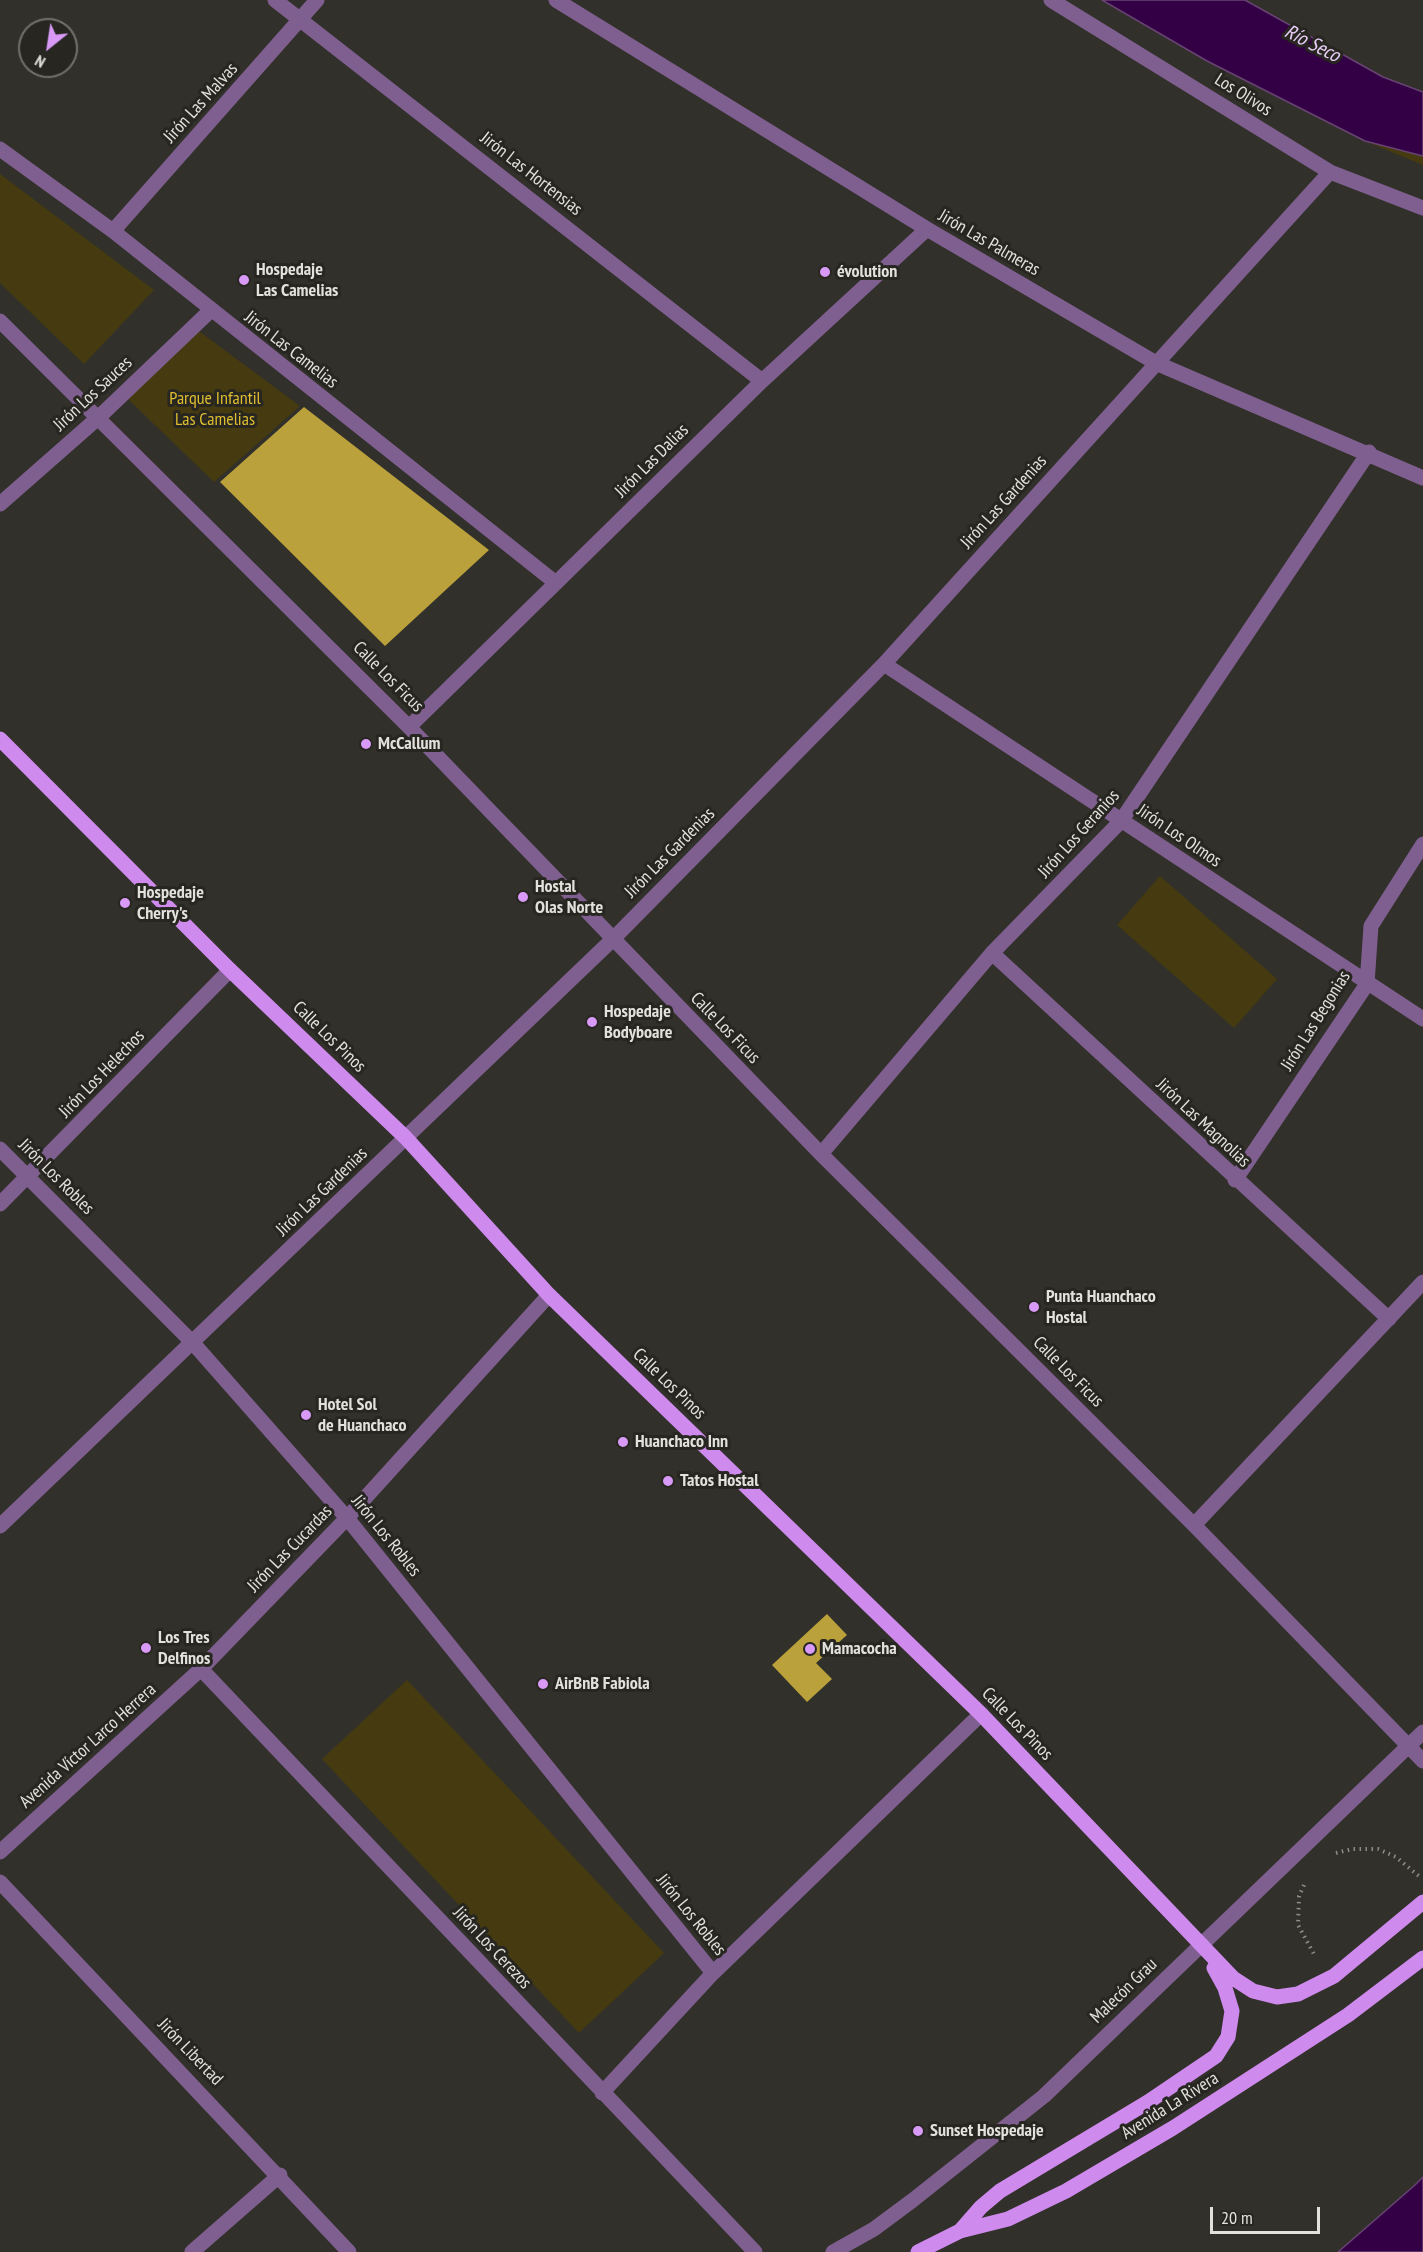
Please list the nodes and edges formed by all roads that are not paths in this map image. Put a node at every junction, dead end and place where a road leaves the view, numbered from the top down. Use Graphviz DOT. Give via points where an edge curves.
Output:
graph roads {
  1 [pos="275,0"];
  2 [pos="317,0"];
  3 [pos="556,0"];
  4 [pos="1051,0"];
  5 [pos="302,19"];
  6 [pos="0,149"];
  7 [pos="1330,172"];
  8 [pos="1423,208"];
  9 [pos="927,230"];
  10 [pos="113,231"];
  11 [pos="210,311"];
  12 [pos="0,321"];
  13 [pos="1156,363"];
  14 [pos="762,381"];
  15 [pos="99,417"];
  16 [pos="1369,452"];
  17 [pos="1423,478"];
  18 [pos="0,504"];
  19 [pos="556,583"];
  20 [pos="884,664"];
  21 [pos="409,726"];
  22 [pos="0,739"];
  23 [pos="1121,821"];
  24 [pos="1423,844"];
  25 [pos="612,940"];
  26 [pos="992,953"];
  27 [pos="231,970"];
  28 [pos="1367,984"];
  29 [pos="1423,1019"];
  30 [pos="406,1138"];
  31 [pos="0,1149"];
  32 [pos="821,1154"];
  33 [pos="28,1177"];
  34 [pos="1235,1180"];
  35 [pos="0,1204"];
  36 [pos="1423,1282"];
  37 [pos="549,1295"];
  38 [pos="1389,1319"];
  39 [pos="193,1343"];
  40 [pos="347,1518"];
  41 [pos="1194,1525"];
  42 [pos="0,1526"];
  43 [pos="201,1669"];
  44 [pos="981,1714"];
  45 [pos="1423,1732"];
  46 [pos="1409,1745"];
  47 [pos="1423,1761"];
  48 [pos="0,1852"];
  49 [pos="0,1882"];
  50 [pos="1423,1902"];
  51 [pos="1201,1944"];
  52 [pos="1423,1958"];
  53 [pos="713,1973"];
  54 [pos="602,2093"];
  55 [pos="280,2175"];
  56 [pos="960,2231"];
  57 [pos="192,2252"];
  58 [pos="350,2252"];
  59 [pos="755,2252"];
  60 [pos="833,2252"];
  61 [pos="918,2252"];
  1 -- 5 [label="street, Jirón Las Hortensias"];
  2 -- 5 [label="street, Jirón Las Malvas"];
  3 -- 9 [label="street, Jirón Las Palmeras"];
  4 -- 7 [label="street, Los Olivos"];
  5 -- 10 [label="street, Jirón Las Malvas"];
  5 -- 14 [label="street, Jirón Las Hortensias"];
  6 -- 10 [label="street, Jirón Las Camelias"];
  7 -- 8 [label="street, Los Olivos"];
  7 -- 13 [label="street, Jirón Las Gardenias"];
  9 -- 13 [label="street, Jirón Las Palmeras"];
  9 -- 14 [label="street, Jirón Las Dalias"];
  10 -- 11 [label="street, Jirón Las Camelias"];
  11 -- 15 [label="street, Jirón Los Sauces"];
  11 -- 19 [label="street, Jirón Las Camelias"];
  12 -- 15 [label="street, Calle Los Ficus"];
  13 -- 16 [label="street, Jirón Las Palmeras"];
  13 -- 20 [label="street, Jirón Las Gardenias"];
  14 -- 19 [label="street, Jirón Las Dalias"];
  15 -- 18 [label="street, Jirón Los Sauces"];
  15 -- 21 [label="street, Calle Los Ficus"];
  16 -- 17 [label="street, Jirón Las Palmeras"];
  16 -- 23 [label="street, Jirón Los Geranios"];
  19 -- 21 [label="street, Jirón Las Dalias"];
  20 -- 23 [label="street, Jirón Los Olmos"];
  20 -- 25 [label="street, Jirón Las Gardenias"];
  21 -- 25 [label="street, Calle Los Ficus"];
  22 -- 27 [label="main road, Calle Los Pinos"];
  23 -- 26 [label="street, Jirón Los Geranios"];
  23 -- 28 [label="street, Jirón Los Olmos"];
  24 -- 28 [label="street, Jirón Las Begonias" via="1371,926"];
  25 -- 30 [label="street, Jirón Las Gardenias"];
  25 -- 32 [label="street, Calle Los Ficus"];
  26 -- 32 [label="street, Jirón Los Geranios"];
  26 -- 34 [label="street, Jirón Las Magnolias"];
  27 -- 30 [label="main road, Calle Los Pinos"];
  27 -- 33 [label="street, Jirón Los Helechos"];
  28 -- 29 [label="street, Jirón Los Olmos"];
  28 -- 34 [label="street, Jirón Las Begonias"];
  30 -- 37 [label="main road, Calle Los Pinos"];
  30 -- 39 [label="street, Jirón Las Gardenias"];
  31 -- 33 [label="street, Jirón Los Robles"];
  32 -- 41 [label="street, Calle Los Ficus"];
  33 -- 35 [label="street, Jirón Los Helechos"];
  33 -- 39 [label="street, Jirón Los Robles"];
  34 -- 38 [label="street, Jirón Las Magnolias"];
  36 -- 38 [label="street"];
  37 -- 40 [label="street, Jirón Las Cucardas"];
  37 -- 44 [label="main road, Calle Los Pinos"];
  38 -- 41 [label="street"];
  39 -- 40 [label="street, Jirón Los Robles"];
  39 -- 42 [label="street, Jirón Las Gardenias"];
  40 -- 43 [label="street, Jirón Las Cucardas"];
  40 -- 53 [label="street, Jirón Los Robles"];
  41 -- 46 [label="street, Calle Los Ficus"];
  43 -- 48 [label="street, Avenida Víctor Larco Herrera"];
  43 -- 54 [label="street, Jirón Los Cerezos"];
  44 -- 51 [label="main road, Calle Los Pinos"];
  44 -- 53 [label="street"];
  45 -- 46 [label="street, Malecón Grau"];
  46 -- 47 [label="street, Calle Los Ficus"];
  46 -- 51 [label="street, Malecón Grau"];
  49 -- 55 [label="street, Jirón Libertad"];
  50 -- 51 [label="main road, Calle Los Pinos" via="1334,1976 1298,1994 1277,1997 1261,1993 1233,1978"];
  51 -- 56 [label="main road" via="1226,1988 1232,2011 1228,2037 1216,2056 1000,2191"];
  51 -- 60 [label="street, Malecón Grau" via="1044,2096 874,2229"];
  52 -- 56 [label="main road, Avenida La Rivera" via="1348,2015 1173,2128 1027,2210"];
  53 -- 54 [label="street"];
  54 -- 59 [label="street, Jirón Los Cerezos"];
  55 -- 57 [label="street"];
  55 -- 58 [label="street, Jirón Libertad"];
  56 -- 61 [label="main road, Avenida La Rivera"];
}
